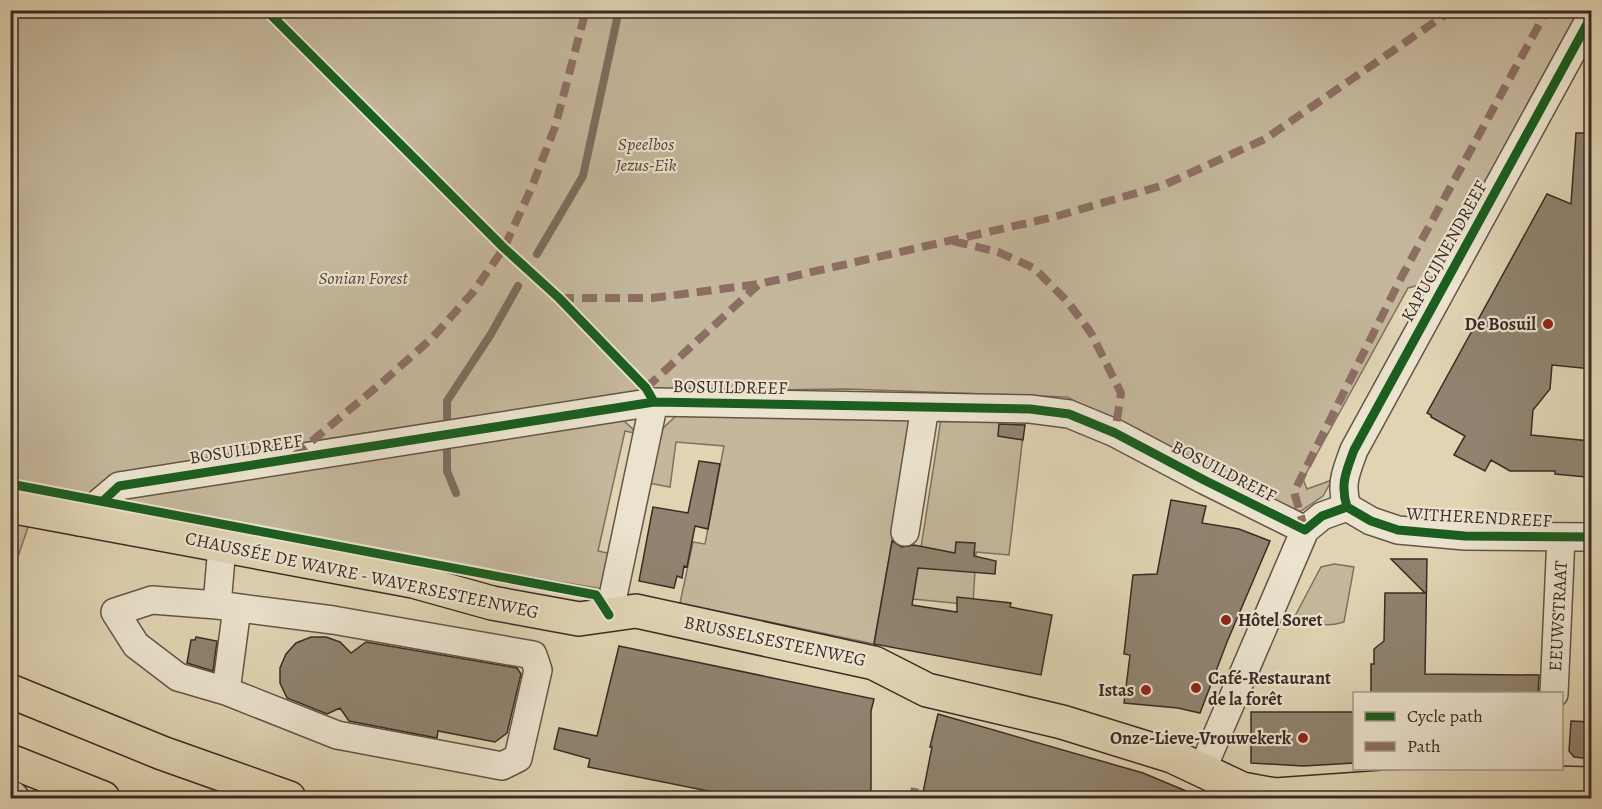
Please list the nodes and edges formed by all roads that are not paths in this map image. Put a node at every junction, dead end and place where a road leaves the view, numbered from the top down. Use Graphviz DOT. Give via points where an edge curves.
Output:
graph roads {
  1 [pos="1592,15"];
  2 [pos="654,402"];
  3 [pos="925,407"];
  4 [pos="10,506"];
  5 [pos="1347,507"];
  6 [pos="91,510"];
  7 [pos="1305,530"];
  8 [pos="905,532"];
  9 [pos="1561,537"];
  10 [pos="1592,537"];
  11 [pos="222,546"];
  12 [pos="227,607"];
  13 [pos="609,615"];
  14 [pos="10,691"];
  15 [pos="226,691"];
  16 [pos="1554,692"];
  17 [pos="10,761"];
  18 [pos="1202,770"];
  19 [pos="1549,776"];
  20 [pos="1592,784"];
  21 [pos="1314,795"];
  22 [pos="103,798"];
  23 [pos="289,798"];
  1 -- 5 [label="street, KAPUCIJNENDREEF" via="1354,450 1342,492"];
  2 -- 3 [label="street, BOSUILDREEF"];
  2 -- 6 [label="street, BOSUILDREEF" via="119,486"];
  2 -- 13 [label="street"];
  3 -- 7 [label="street, BOSUILDREEF" via="1030,409 1069,414 1115,432"];
  3 -- 8 [label="street"];
  4 -- 6 [label="main road, CHAUSSÉE DE WAVRE - WAVERSESTEENWEG"];
  5 -- 7 [label="street" via="1322,516"];
  5 -- 9 [label="street, WITHERENDREEF" via="1371,522 1398,530 1465,536"];
  6 -- 11 [label="main road, CHAUSSÉE DE WAVRE - WAVERSESTEENWEG"];
  7 -- 18 [label="street"];
  9 -- 10 [label="street, WITHERENDREEF"];
  9 -- 16 [label="street, EEUWSTRAAT"];
  11 -- 12 [label="street"];
  11 -- 13 [label="main road, CHAUSSÉE DE WAVRE - WAVERSESTEENWEG" via="413,581 492,603 579,619"];
  12 -- 15 [label="street"];
  12 -- 15 [label="street" via="152,600 115,612 136,645 178,677"];
  12 -- 15 [label="street" via="333,620 533,655 538,670 518,758 502,766 337,735"];
  13 -- 18 [label="main road, BRUSSELSESTEENWEG" via="636,611 874,663 927,690 1062,722 1172,756"];
  14 -- 23 [label="main road" via="162,753"];
  17 -- 22 [label="main road"];
  18 -- 21 [label="main road, BRUSSELSESTEENWEG" via="1242,789 1275,795"];
  19 -- 20 [label="main road, BRUSSELSESTEENWEG"];
  19 -- 21 [label="main road, BRUSSELSESTEENWEG"];
}
